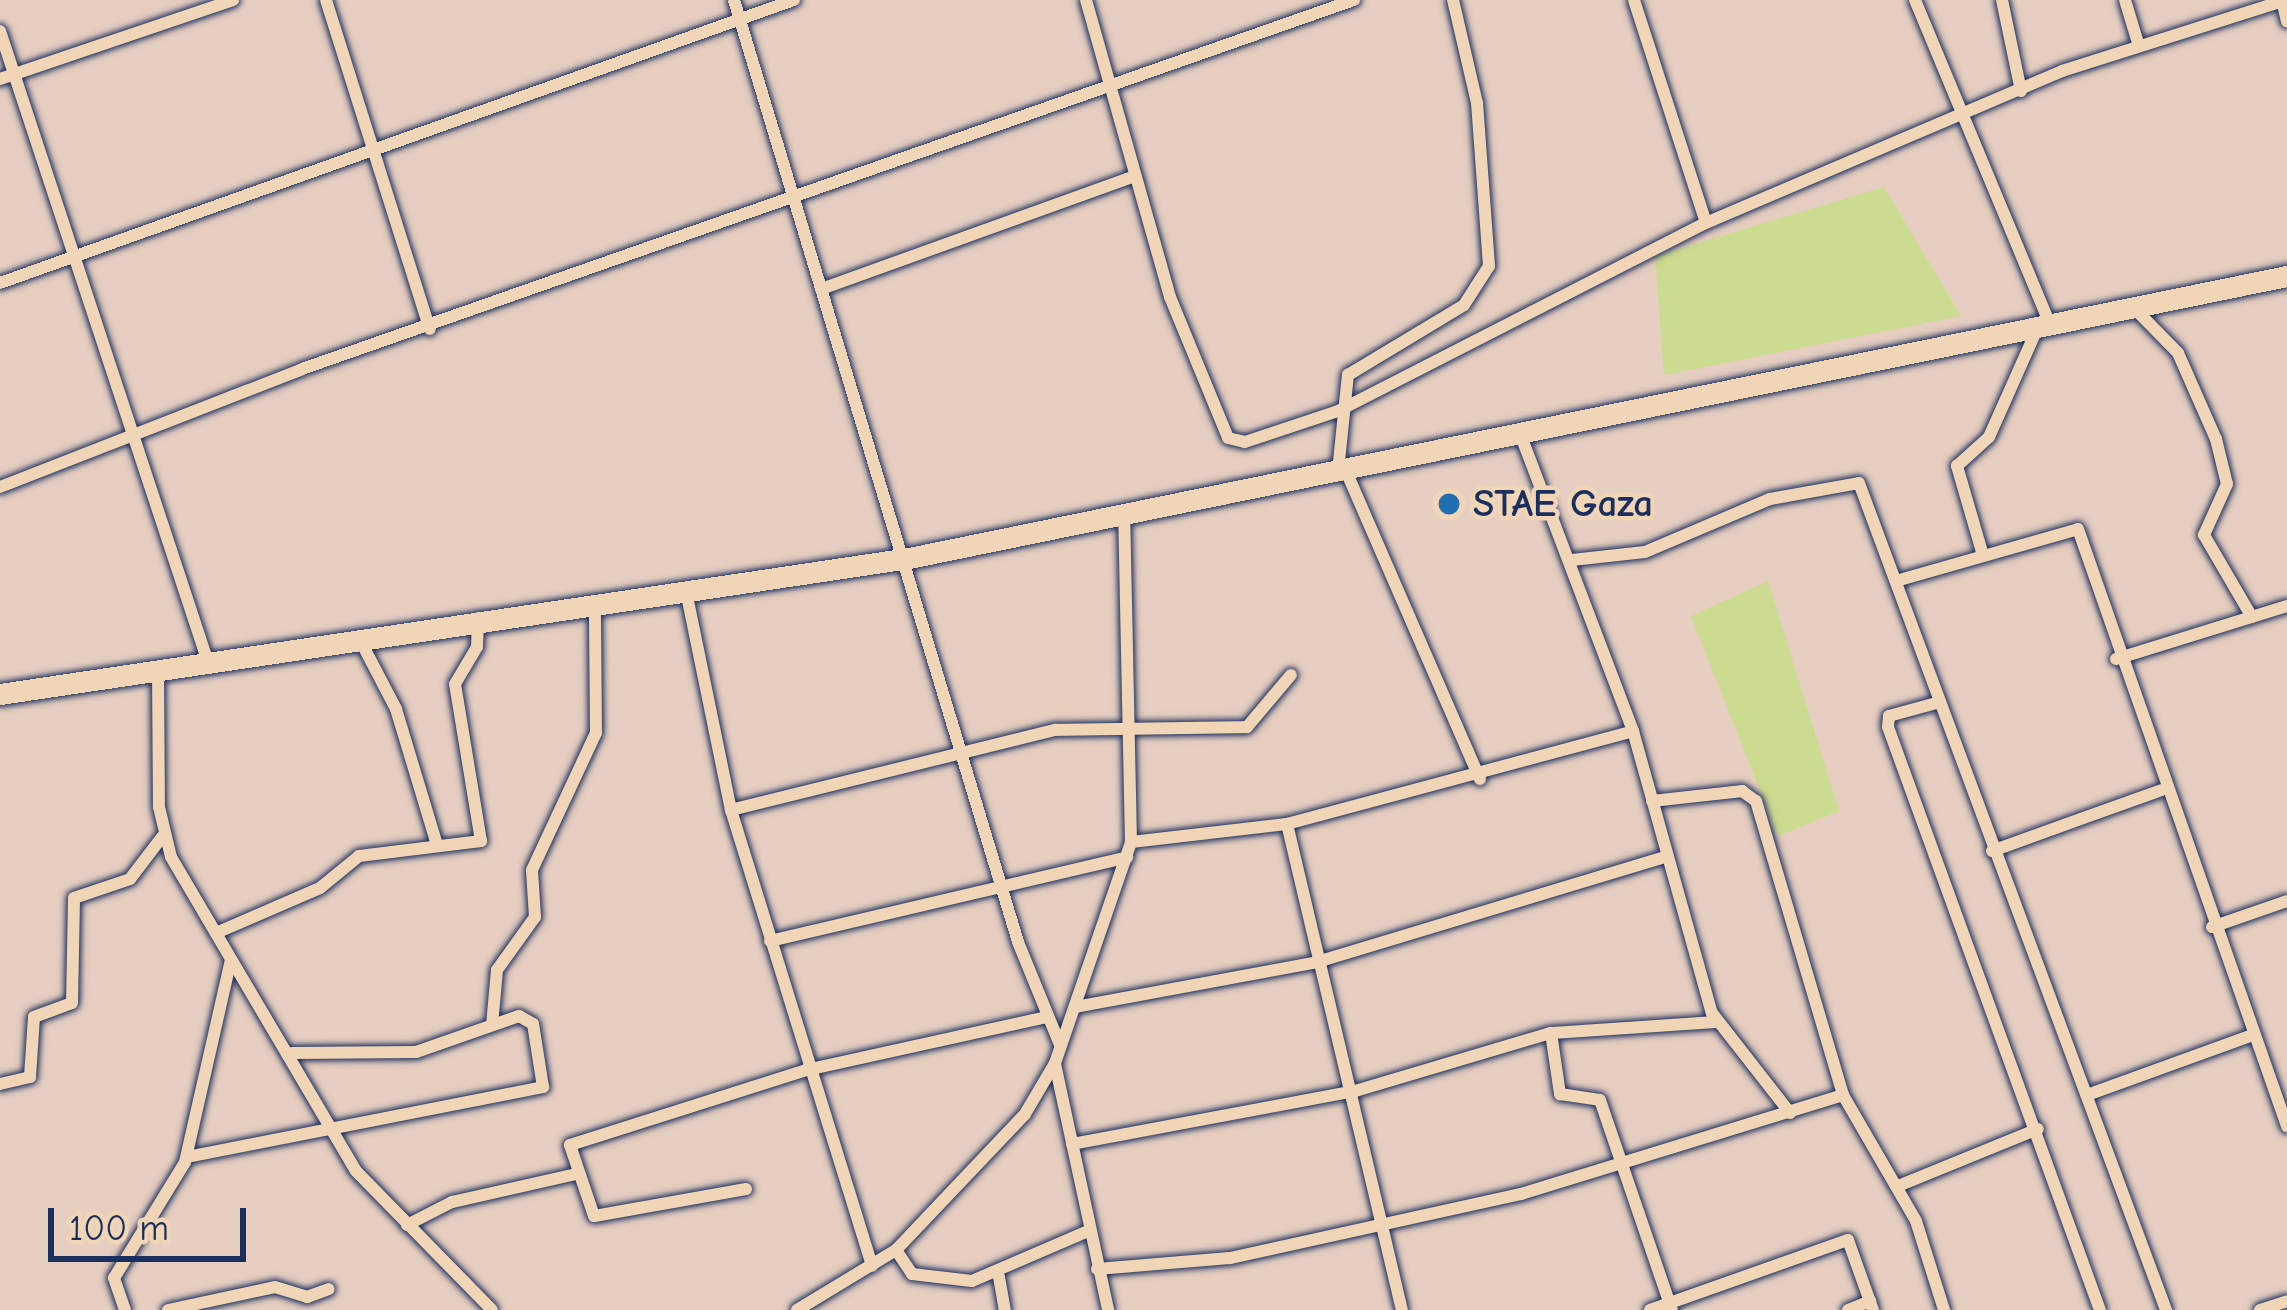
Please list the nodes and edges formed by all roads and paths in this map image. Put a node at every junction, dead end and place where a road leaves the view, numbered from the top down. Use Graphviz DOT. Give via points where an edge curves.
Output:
graph roads {
  1 [pos="233,0"];
  2 [pos="326,0"];
  3 [pos="734,0"];
  4 [pos="794,0"];
  5 [pos="1087,0"];
  6 [pos="1354,0"];
  7 [pos="1453,0"];
  8 [pos="1634,0"];
  9 [pos="1916,0"];
  10 [pos="2002,0"];
  11 [pos="2125,0"];
  12 [pos="2283,0"];
  13 [pos="2287,22"];
  14 [pos="741,23"];
  15 [pos="0,31"];
  16 [pos="2138,44"];
  17 [pos="7,77"];
  18 [pos="1111,86"];
  19 [pos="2021,91"];
  20 [pos="1959,121"];
  21 [pos="373,145"];
  22 [pos="1135,176"];
  23 [pos="794,199"];
  24 [pos="1706,223"];
  25 [pos="69,260"];
  26 [pos="2287,276"];
  27 [pos="0,283"];
  28 [pos="821,289"];
  29 [pos="2134,308"];
  30 [pos="2044,326"];
  31 [pos="430,329"];
  32 [pos="1338,412"];
  33 [pos="127,436"];
  34 [pos="1521,436"];
  35 [pos="1342,472"];
  36 [pos="0,488"];
  37 [pos="1124,514"];
  38 [pos="1982,552"];
  39 [pos="909,558"];
  40 [pos="1571,560"];
  41 [pos="1895,581"];
  42 [pos="686,591"];
  43 [pos="595,606"];
  44 [pos="2287,606"];
  45 [pos="478,617"];
  46 [pos="2252,617"];
  47 [pos="360,638"];
  48 [pos="2116,659"];
  49 [pos="208,662"];
  50 [pos="158,670"];
  51 [pos="1291,676"];
  52 [pos="0,694"];
  53 [pos="1940,701"];
  54 [pos="1133,730"];
  55 [pos="1633,731"];
  56 [pos="959,751"];
  57 [pos="1480,779"];
  58 [pos="2161,790"];
  59 [pos="1652,801"];
  60 [pos="730,810"];
  61 [pos="1287,824"];
  62 [pos="162,837"];
  63 [pos="437,845"];
  64 [pos="1129,849"];
  65 [pos="1992,851"];
  66 [pos="1667,856"];
  67 [pos="1000,880"];
  68 [pos="2287,901"];
  69 [pos="2212,927"];
  70 [pos="216,933"];
  71 [pos="770,940"];
  72 [pos="231,960"];
  73 [pos="1317,962"];
  74 [pos="1075,1007"];
  75 [pos="1047,1017"];
  76 [pos="1718,1022"];
  77 [pos="492,1025"];
  78 [pos="1551,1033"];
  79 [pos="2252,1035"];
  80 [pos="1060,1045"];
  81 [pos="292,1053"];
  82 [pos="1055,1063"];
  83 [pos="806,1070"];
  84 [pos="0,1084"];
  85 [pos="1355,1091"];
  86 [pos="1843,1095"];
  87 [pos="2087,1095"];
  88 [pos="1790,1113"];
  89 [pos="2287,1126"];
  90 [pos="2038,1129"];
  91 [pos="333,1134"];
  92 [pos="1072,1144"];
  93 [pos="187,1157"];
  94 [pos="1624,1164"];
  95 [pos="576,1174"];
  96 [pos="1898,1186"];
  97 [pos="746,1189"];
  98 [pos="1388,1223"];
  99 [pos="407,1225"];
  100 [pos="1086,1232"];
  101 [pos="896,1250"];
  102 [pos="872,1266"];
  103 [pos="1096,1269"];
  104 [pos="999,1277"];
  105 [pos="329,1289"];
  106 [pos="2287,1301"];
  107 [pos="1871,1305"];
  108 [pos="1670,1306"];
  109 [pos="124,1310"];
  110 [pos="168,1310"];
  111 [pos="492,1310"];
  112 [pos="797,1310"];
  113 [pos="1005,1310"];
  114 [pos="1108,1310"];
  115 [pos="1402,1310"];
  116 [pos="1650,1310"];
  117 [pos="1848,1310"];
  118 [pos="1944,1310"];
  119 [pos="2100,1310"];
  120 [pos="2166,1310"];
  121 [pos="2260,1310"];
  1 -- 17 [label="street"];
  2 -- 21 [label="street"];
  3 -- 14 [label="street"];
  4 -- 14 [label="street"];
  5 -- 18 [label="street"];
  6 -- 18 [label="street"];
  7 -- 32 [label="street" via="1477,103 1489,266 1464,305 1348,375"];
  8 -- 24 [label="street"];
  9 -- 20 [label="street"];
  10 -- 19 [label="street"];
  11 -- 16 [label="street"];
  12 -- 13 [label="street"];
  12 -- 16 [label="street"];
  14 -- 21 [label="street"];
  14 -- 23 [label="street"];
  15 -- 17 [label="street"];
  16 -- 19 [label="street"];
  17 -- 25 [label="street"];
  18 -- 22 [label="street"];
  18 -- 23 [label="street"];
  19 -- 20 [label="street"];
  20 -- 24 [label="street"];
  20 -- 30 [label="street"];
  21 -- 25 [label="street"];
  21 -- 31 [label="street"];
  22 -- 28 [label="street"];
  22 -- 32 [label="street" via="1228,438"];
  23 -- 28 [label="street"];
  23 -- 31 [label="street"];
  24 -- 32 [label="street"];
  25 -- 27 [label="street"];
  25 -- 33 [label="street"];
  26 -- 29 [label="highway"];
  28 -- 39 [label="street"];
  29 -- 30 [label="highway"];
  29 -- 46 [label="street" via="2188,369 2216,439 2227,484 2204,535"];
  30 -- 34 [label="highway"];
  30 -- 38 [label="street" via="1989,437 1957,466"];
  31 -- 33 [label="street"];
  32 -- 35 [label="street"];
  33 -- 36 [label="street"];
  33 -- 49 [label="street"];
  34 -- 35 [label="highway"];
  34 -- 40 [label="street"];
  35 -- 37 [label="highway"];
  35 -- 57 [label="street"];
  37 -- 39 [label="highway"];
  37 -- 54 [label="street"];
  38 -- 41 [label="street"];
  38 -- 48 [label="street" via="2073,525"];
  39 -- 42 [label="highway"];
  39 -- 56 [label="street"];
  40 -- 41 [label="street" via="1645,552 1770,499 1852,478"];
  40 -- 55 [label="street"];
  41 -- 53 [label="street"];
  42 -- 43 [label="highway"];
  42 -- 60 [label="street"];
  43 -- 45 [label="highway"];
  43 -- 77 [label="street" via="596,733 532,870 535,917 497,970"];
  44 -- 46 [label="street"];
  45 -- 47 [label="highway"];
  45 -- 63 [label="street" via="477,647 455,684 486,833"];
  46 -- 48 [label="street"];
  47 -- 49 [label="highway"];
  47 -- 63 [label="street" via="396,709"];
  48 -- 58 [label="street"];
  49 -- 50 [label="highway"];
  50 -- 52 [label="highway"];
  50 -- 62 [label="street"];
  51 -- 54 [label="street" via="1247,727"];
  53 -- 65 [label="street"];
  53 -- 90 [label="street" via="1886,721"];
  54 -- 56 [label="street" via="1055,730"];
  54 -- 64 [label="street"];
  55 -- 57 [label="street"];
  55 -- 59 [label="street"];
  56 -- 60 [label="street"];
  56 -- 67 [label="street"];
  57 -- 61 [label="street"];
  58 -- 65 [label="street"];
  58 -- 69 [label="street"];
  59 -- 66 [label="street"];
  59 -- 86 [label="street" via="1752,794"];
  60 -- 71 [label="street"];
  61 -- 64 [label="street"];
  61 -- 73 [label="street"];
  62 -- 70 [label="street"];
  62 -- 84 [label="street" via="130,879 74,898 72,1003 34,1017 30,1077"];
  63 -- 70 [label="street" via="359,856 320,888"];
  64 -- 67 [label="street"];
  64 -- 74 [label="street"];
  65 -- 87 [label="street"];
  66 -- 73 [label="street"];
  66 -- 76 [label="street"];
  67 -- 71 [label="street"];
  67 -- 75 [label="street"];
  68 -- 69 [label="street"];
  69 -- 79 [label="street"];
  70 -- 72 [label="street"];
  71 -- 83 [label="street"];
  72 -- 81 [label="street"];
  72 -- 93 [label="street"];
  73 -- 74 [label="street"];
  73 -- 85 [label="street"];
  74 -- 80 [label="street"];
  75 -- 80 [label="street"];
  75 -- 83 [label="street"];
  76 -- 78 [label="street"];
  76 -- 88 [label="street"];
  77 -- 81 [label="street" via="416,1052"];
  77 -- 91 [label="street" via="519,1016 533,1024 541,1090"];
  78 -- 85 [label="street"];
  78 -- 94 [label="street" via="1560,1094 1598,1096"];
  79 -- 87 [label="street"];
  79 -- 89 [label="street"];
  80 -- 82 [label="street"];
  81 -- 91 [label="street"];
  82 -- 92 [label="street"];
  82 -- 101 [label="street" via="1025,1114"];
  83 -- 95 [label="street" via="579,1137 569,1145"];
  83 -- 102 [label="street"];
  85 -- 92 [label="street"];
  85 -- 98 [label="street"];
  86 -- 88 [label="street"];
  86 -- 96 [label="street"];
  87 -- 120 [label="street"];
  88 -- 94 [label="street"];
  90 -- 96 [label="street"];
  90 -- 119 [label="street"];
  91 -- 93 [label="street"];
  91 -- 99 [label="street"];
  92 -- 100 [label="street"];
  93 -- 109 [label="street" via="114,1277"];
  94 -- 98 [label="street"];
  94 -- 108 [label="street"];
  95 -- 97 [label="street" via="594,1216"];
  95 -- 99 [label="street" via="452,1202"];
  96 -- 118 [label="street"];
  98 -- 103 [label="street" via="1230,1258"];
  98 -- 115 [label="street"];
  99 -- 111 [label="street"];
  100 -- 103 [label="street"];
  100 -- 104 [label="street"];
  101 -- 102 [label="street"];
  101 -- 104 [label="street" via="912,1274"];
  102 -- 112 [label="street"];
  103 -- 114 [label="street"];
  104 -- 113 [label="street"];
  105 -- 110 [label="street" via="307,1297 275,1287"];
  106 -- 121 [label="street"];
  107 -- 108 [label="street" via="1848,1240"];
  107 -- 117 [label="street"];
  108 -- 116 [label="street"];
}
